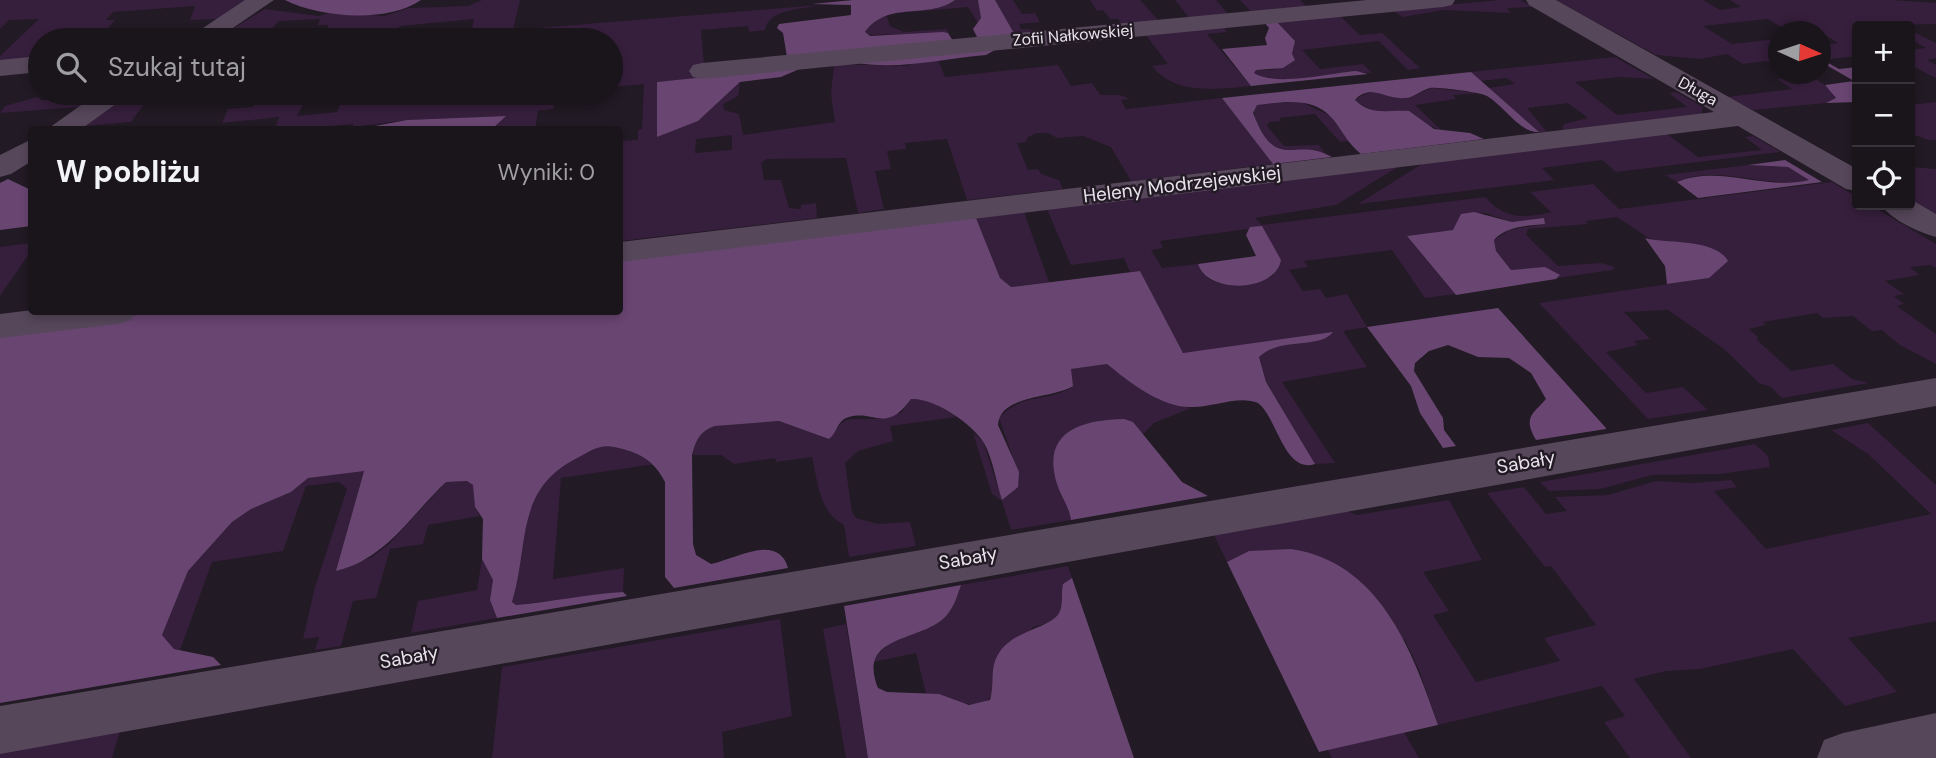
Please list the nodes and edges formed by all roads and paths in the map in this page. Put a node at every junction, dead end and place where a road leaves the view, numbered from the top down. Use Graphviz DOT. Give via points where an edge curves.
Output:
graph roads {
  1 [pos="262,0"];
  2 [pos="1443,0"];
  3 [pos="1538,0"];
  4 [pos="217,28"];
  5 [pos="28,65"];
  6 [pos="0,68"];
  7 [pos="702,71"];
  8 [pos="99,105"];
  9 [pos="1744,117"];
  10 [pos="66,126"];
  11 [pos="28,150"];
  12 [pos="0,168"];
  13 [pos="1852,179"];
  14 [pos="1906,210"];
  15 [pos="1936,227"];
  16 [pos="623,252"];
  17 [pos="93,315"];
  18 [pos="0,326"];
  19 [pos="1936,392"];
  20 [pos="0,730"];
  21 [pos="1936,737"];
  22 [pos="1843,758"];
  1 -- 4 [label="street"];
  2 -- 7 [label="street, Zofii Nałkowskiej"];
  3 -- 9 [label="street, Długa"];
  5 -- 6 [label="street"];
  8 -- 10 [label="street"];
  9 -- 13 [label="street, Długa"];
  9 -- 16 [label="street, Heleny Modrzejewskiej"];
  11 -- 12 [label="street"];
  14 -- 15 [label="street"];
  17 -- 18 [label="street"];
  19 -- 20 [label="street, Sabały"];
  21 -- 22 [label="street"];
}
